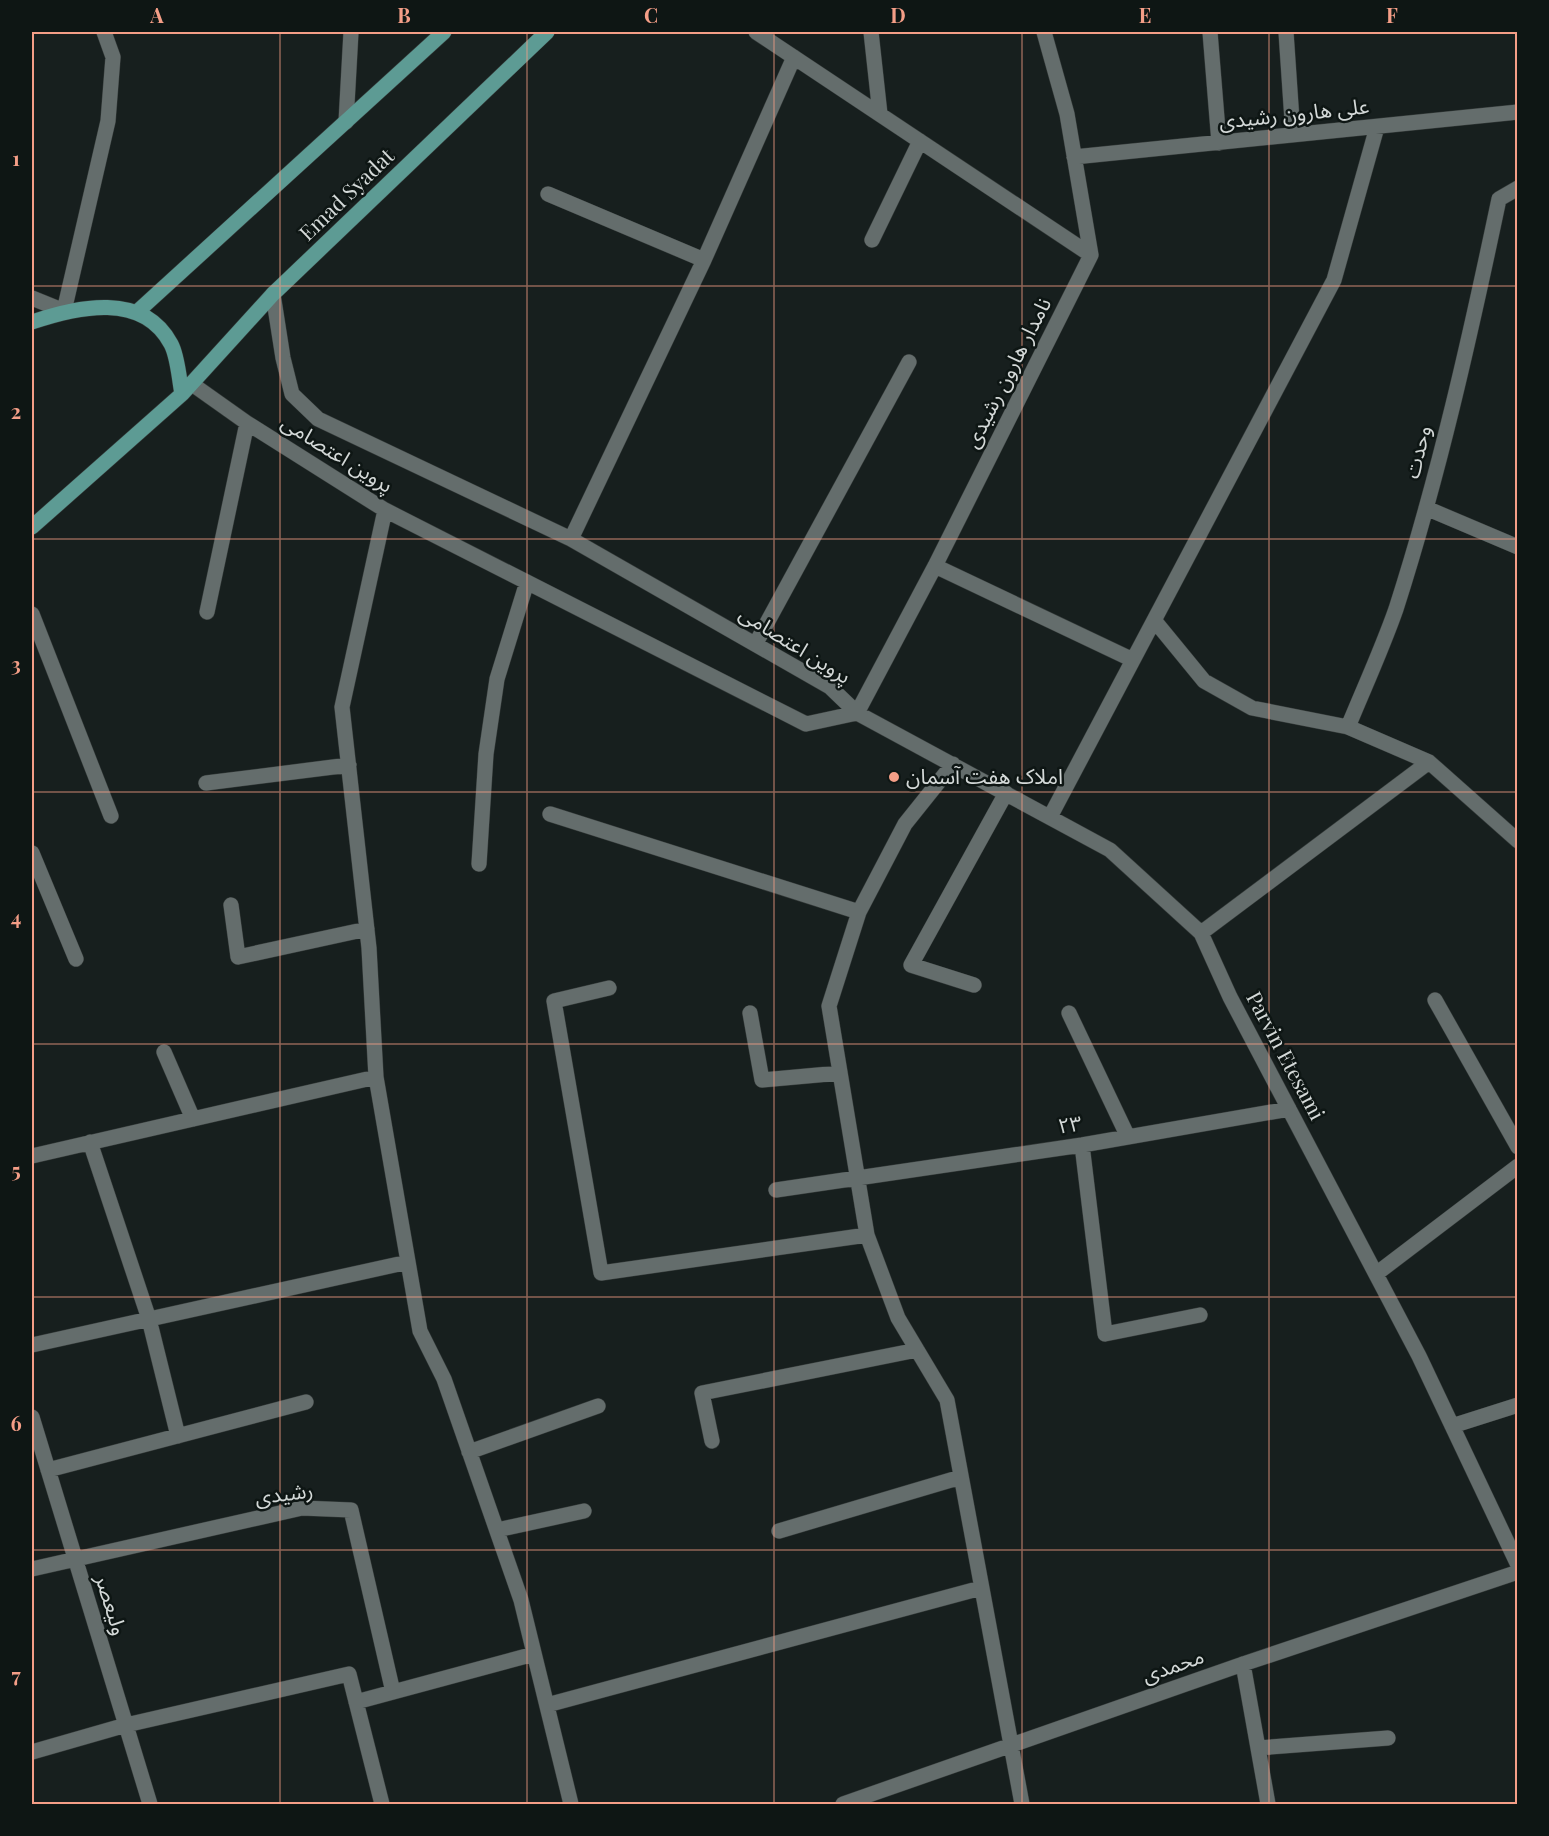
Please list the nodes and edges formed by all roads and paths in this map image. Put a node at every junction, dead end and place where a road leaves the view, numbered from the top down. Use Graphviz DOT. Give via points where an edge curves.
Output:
graph roads {
  1 [pos="105,32"];
  2 [pos="351,32"];
  3 [pos="444,32"];
  4 [pos="547,32"];
  5 [pos="756,32"];
  6 [pos="871,32"];
  7 [pos="1044,32"];
  8 [pos="1210,32"];
  9 [pos="1286,32"];
  10 [pos="794,57"];
  11 [pos="1518,112"];
  12 [pos="880,114"];
  13 [pos="346,122"];
  14 [pos="1377,127"];
  15 [pos="1293,135"];
  16 [pos="920,141"];
  17 [pos="1219,143"];
  18 [pos="1074,158"];
  19 [pos="1518,188"];
  20 [pos="548,194"];
  21 [pos="872,240"];
  22 [pos="1090,255"];
  23 [pos="704,260"];
  24 [pos="273,294"];
  25 [pos="32,298"];
  26 [pos="64,311"];
  27 [pos="137,312"];
  28 [pos="32,322"];
  29 [pos="909,362"];
  30 [pos="187,389"];
  31 [pos="247,423"];
  32 [pos="1426,508"];
  33 [pos="386,510"];
  34 [pos="32,527"];
  35 [pos="571,539"];
  36 [pos="1518,547"];
  37 [pos="935,566"];
  38 [pos="527,582"];
  39 [pos="207,612"];
  40 [pos="32,614"];
  41 [pos="1154,620"];
  42 [pos="756,644"];
  43 [pos="1133,660"];
  44 [pos="857,713"];
  45 [pos="1348,727"];
  46 [pos="1429,762"];
  47 [pos="953,764"];
  48 [pos="349,765"];
  49 [pos="206,783"];
  50 [pos="1006,793"];
  51 [pos="550,814"];
  52 [pos="111,816"];
  53 [pos="1050,817"];
  54 [pos="1518,841"];
  55 [pos="32,853"];
  56 [pos="479,864"];
  57 [pos="231,905"];
  58 [pos="859,912"];
  59 [pos="367,929"];
  60 [pos="1202,933"];
  61 [pos="76,958"];
  62 [pos="974,986"];
  63 [pos="609,988"];
  64 [pos="1435,1000"];
  65 [pos="750,1013"];
  66 [pos="1069,1013"];
  67 [pos="164,1052"];
  68 [pos="840,1073"];
  69 [pos="376,1077"];
  70 [pos="1289,1109"];
  71 [pos="193,1119"];
  72 [pos="1128,1137"];
  73 [pos="90,1142"];
  74 [pos="1082,1145"];
  75 [pos="1518,1147"];
  76 [pos="32,1156"];
  77 [pos="1518,1166"];
  78 [pos="858,1179"];
  79 [pos="776,1190"];
  80 [pos="867,1235"];
  81 [pos="408,1262"];
  82 [pos="1376,1274"];
  83 [pos="1200,1316"];
  84 [pos="149,1319"];
  85 [pos="32,1345"];
  86 [pos="916,1350"];
  87 [pos="306,1402"];
  88 [pos="1518,1405"];
  89 [pos="598,1406"];
  90 [pos="32,1417"];
  91 [pos="1452,1426"];
  92 [pos="178,1436"];
  93 [pos="712,1441"];
  94 [pos="469,1452"];
  95 [pos="48,1470"];
  96 [pos="961,1477"];
  97 [pos="584,1511"];
  98 [pos="497,1530"];
  99 [pos="779,1531"];
  100 [pos="75,1557"];
  101 [pos="1518,1565"];
  102 [pos="32,1569"];
  103 [pos="1518,1572"];
  104 [pos="981,1588"];
  105 [pos="534,1654"];
  106 [pos="1243,1664"];
  107 [pos="393,1692"];
  108 [pos="356,1702"];
  109 [pos="547,1705"];
  110 [pos="126,1725"];
  111 [pos="1388,1737"];
  112 [pos="1010,1745"];
  113 [pos="1258,1748"];
  114 [pos="32,1752"];
  115 [pos="150,1804"];
  116 [pos="382,1804"];
  117 [pos="571,1804"];
  118 [pos="843,1804"];
  119 [pos="1022,1804"];
  120 [pos="1268,1804"];
  1 -- 26 [label="street" via="113,57 108,121"];
  2 -- 13 [label="street"];
  3 -- 13 [label="main road"];
  4 -- 24 [label="main road, Emad Syadat"];
  5 -- 10 [label="street"];
  6 -- 12 [label="street"];
  7 -- 18 [label="street" via="1067,114"];
  8 -- 17 [label="street"];
  9 -- 15 [label="street"];
  10 -- 12 [label="street"];
  10 -- 23 [label="street"];
  11 -- 14 [label="street, علی هارون رشیدی"];
  12 -- 16 [label="street"];
  13 -- 27 [label="main road"];
  14 -- 15 [label="street, علی هارون رشیدی"];
  14 -- 41 [label="street" via="1334,280"];
  15 -- 17 [label="street, علی هارون رشیدی"];
  16 -- 21 [label="street"];
  16 -- 22 [label="street"];
  17 -- 18 [label="street, علی هارون رشیدی"];
  18 -- 22 [label="street"];
  19 -- 32 [label="street, وحدت" via="1499,199"];
  20 -- 23 [label="street"];
  22 -- 37 [label="street, نامدار هارون رشیدی"];
  23 -- 35 [label="street"];
  24 -- 30 [label="main road, Emad Syadat"];
  24 -- 35 [label="street, پروین اعتصامی" via="292,394 318,419"];
  25 -- 26 [label="street"];
  26 -- 27 [label="main road" via="117,307"];
  26 -- 28 [label="main road"];
  27 -- 30 [label="main road" via="153,322 171,344"];
  29 -- 42 [label="street"];
  30 -- 31 [label="street, پروین اعتصامی"];
  30 -- 34 [label="main road, Emad Syadat"];
  31 -- 33 [label="street, پروین اعتصامی"];
  31 -- 39 [label="street"];
  32 -- 36 [label="street"];
  32 -- 45 [label="street, وحدت" via="1395,611"];
  33 -- 38 [label="street, پروین اعتصامی"];
  33 -- 48 [label="street" via="342,707"];
  35 -- 42 [label="street, پروین اعتصامی"];
  37 -- 43 [label="street"];
  37 -- 44 [label="street, نامدار هارون رشیدی"];
  38 -- 44 [label="street, پروین اعتصامی" via="806,724"];
  38 -- 56 [label="street" via="496,680 486,754"];
  40 -- 52 [label="street"];
  41 -- 43 [label="street"];
  41 -- 45 [label="street" via="1204,681 1252,708"];
  42 -- 44 [label="street, پروین اعتصامی" via="830,687"];
  43 -- 53 [label="street"];
  44 -- 47 [label="street, Parvin Etesami"];
  45 -- 46 [label="street"];
  46 -- 54 [label="street"];
  46 -- 60 [label="street"];
  47 -- 50 [label="street, Parvin Etesami"];
  47 -- 58 [label="street" via="905,824"];
  48 -- 49 [label="street"];
  48 -- 59 [label="street"];
  50 -- 53 [label="street, Parvin Etesami"];
  50 -- 62 [label="street" via="911,965"];
  51 -- 58 [label="street"];
  53 -- 60 [label="street, Parvin Etesami" via="1110,850"];
  55 -- 61 [label="street"];
  57 -- 59 [label="street" via="238,957"];
  58 -- 68 [label="street" via="829,1006"];
  59 -- 69 [label="street"];
  60 -- 70 [label="street, Parvin Etesami" via="1230,997"];
  63 -- 80 [label="street" via="554,1001 601,1273"];
  64 -- 75 [label="street"];
  65 -- 68 [label="street" via="762,1080"];
  66 -- 72 [label="street"];
  67 -- 71 [label="street"];
  68 -- 78 [label="street"];
  69 -- 71 [label="street"];
  69 -- 81 [label="street"];
  70 -- 72 [label="street, ۲۳"];
  70 -- 82 [label="street, Parvin Etesami"];
  71 -- 73 [label="street"];
  72 -- 74 [label="street, ۲۳"];
  73 -- 76 [label="street"];
  73 -- 84 [label="street"];
  74 -- 78 [label="street, ۲۳"];
  74 -- 83 [label="street" via="1106,1334"];
  77 -- 82 [label="street"];
  78 -- 79 [label="street, ۲۳"];
  78 -- 80 [label="street"];
  80 -- 86 [label="street" via="898,1318"];
  81 -- 84 [label="street"];
  81 -- 94 [label="street" via="420,1331 444,1379"];
  82 -- 91 [label="street, Parvin Etesami"];
  84 -- 85 [label="street"];
  84 -- 92 [label="street"];
  86 -- 93 [label="street" via="702,1393"];
  86 -- 96 [label="street" via="946,1400"];
  87 -- 92 [label="street"];
  88 -- 91 [label="street"];
  89 -- 94 [label="street"];
  90 -- 95 [label="street, ولیعصر"];
  91 -- 101 [label="street, Parvin Etesami"];
  92 -- 95 [label="street"];
  94 -- 98 [label="street"];
  95 -- 100 [label="street, ولیعصر"];
  96 -- 99 [label="street"];
  96 -- 104 [label="street"];
  97 -- 98 [label="street"];
  98 -- 105 [label="street"];
  100 -- 102 [label="street"];
  100 -- 107 [label="street, رشیدی" via="302,1508 351,1510"];
  100 -- 110 [label="street, ولیعصر"];
  103 -- 106 [label="street, محمدی"];
  104 -- 109 [label="street"];
  104 -- 112 [label="street"];
  105 -- 107 [label="street"];
  105 -- 109 [label="street"];
  106 -- 112 [label="street, محمدی"];
  106 -- 113 [label="street"];
  107 -- 108 [label="street"];
  108 -- 110 [label="street" via="349,1674"];
  108 -- 116 [label="street"];
  109 -- 117 [label="street"];
  110 -- 114 [label="street"];
  110 -- 115 [label="street, ولیعصر"];
  111 -- 113 [label="street"];
  112 -- 118 [label="street, محمدی"];
  112 -- 119 [label="street"];
  113 -- 120 [label="street"];
}
